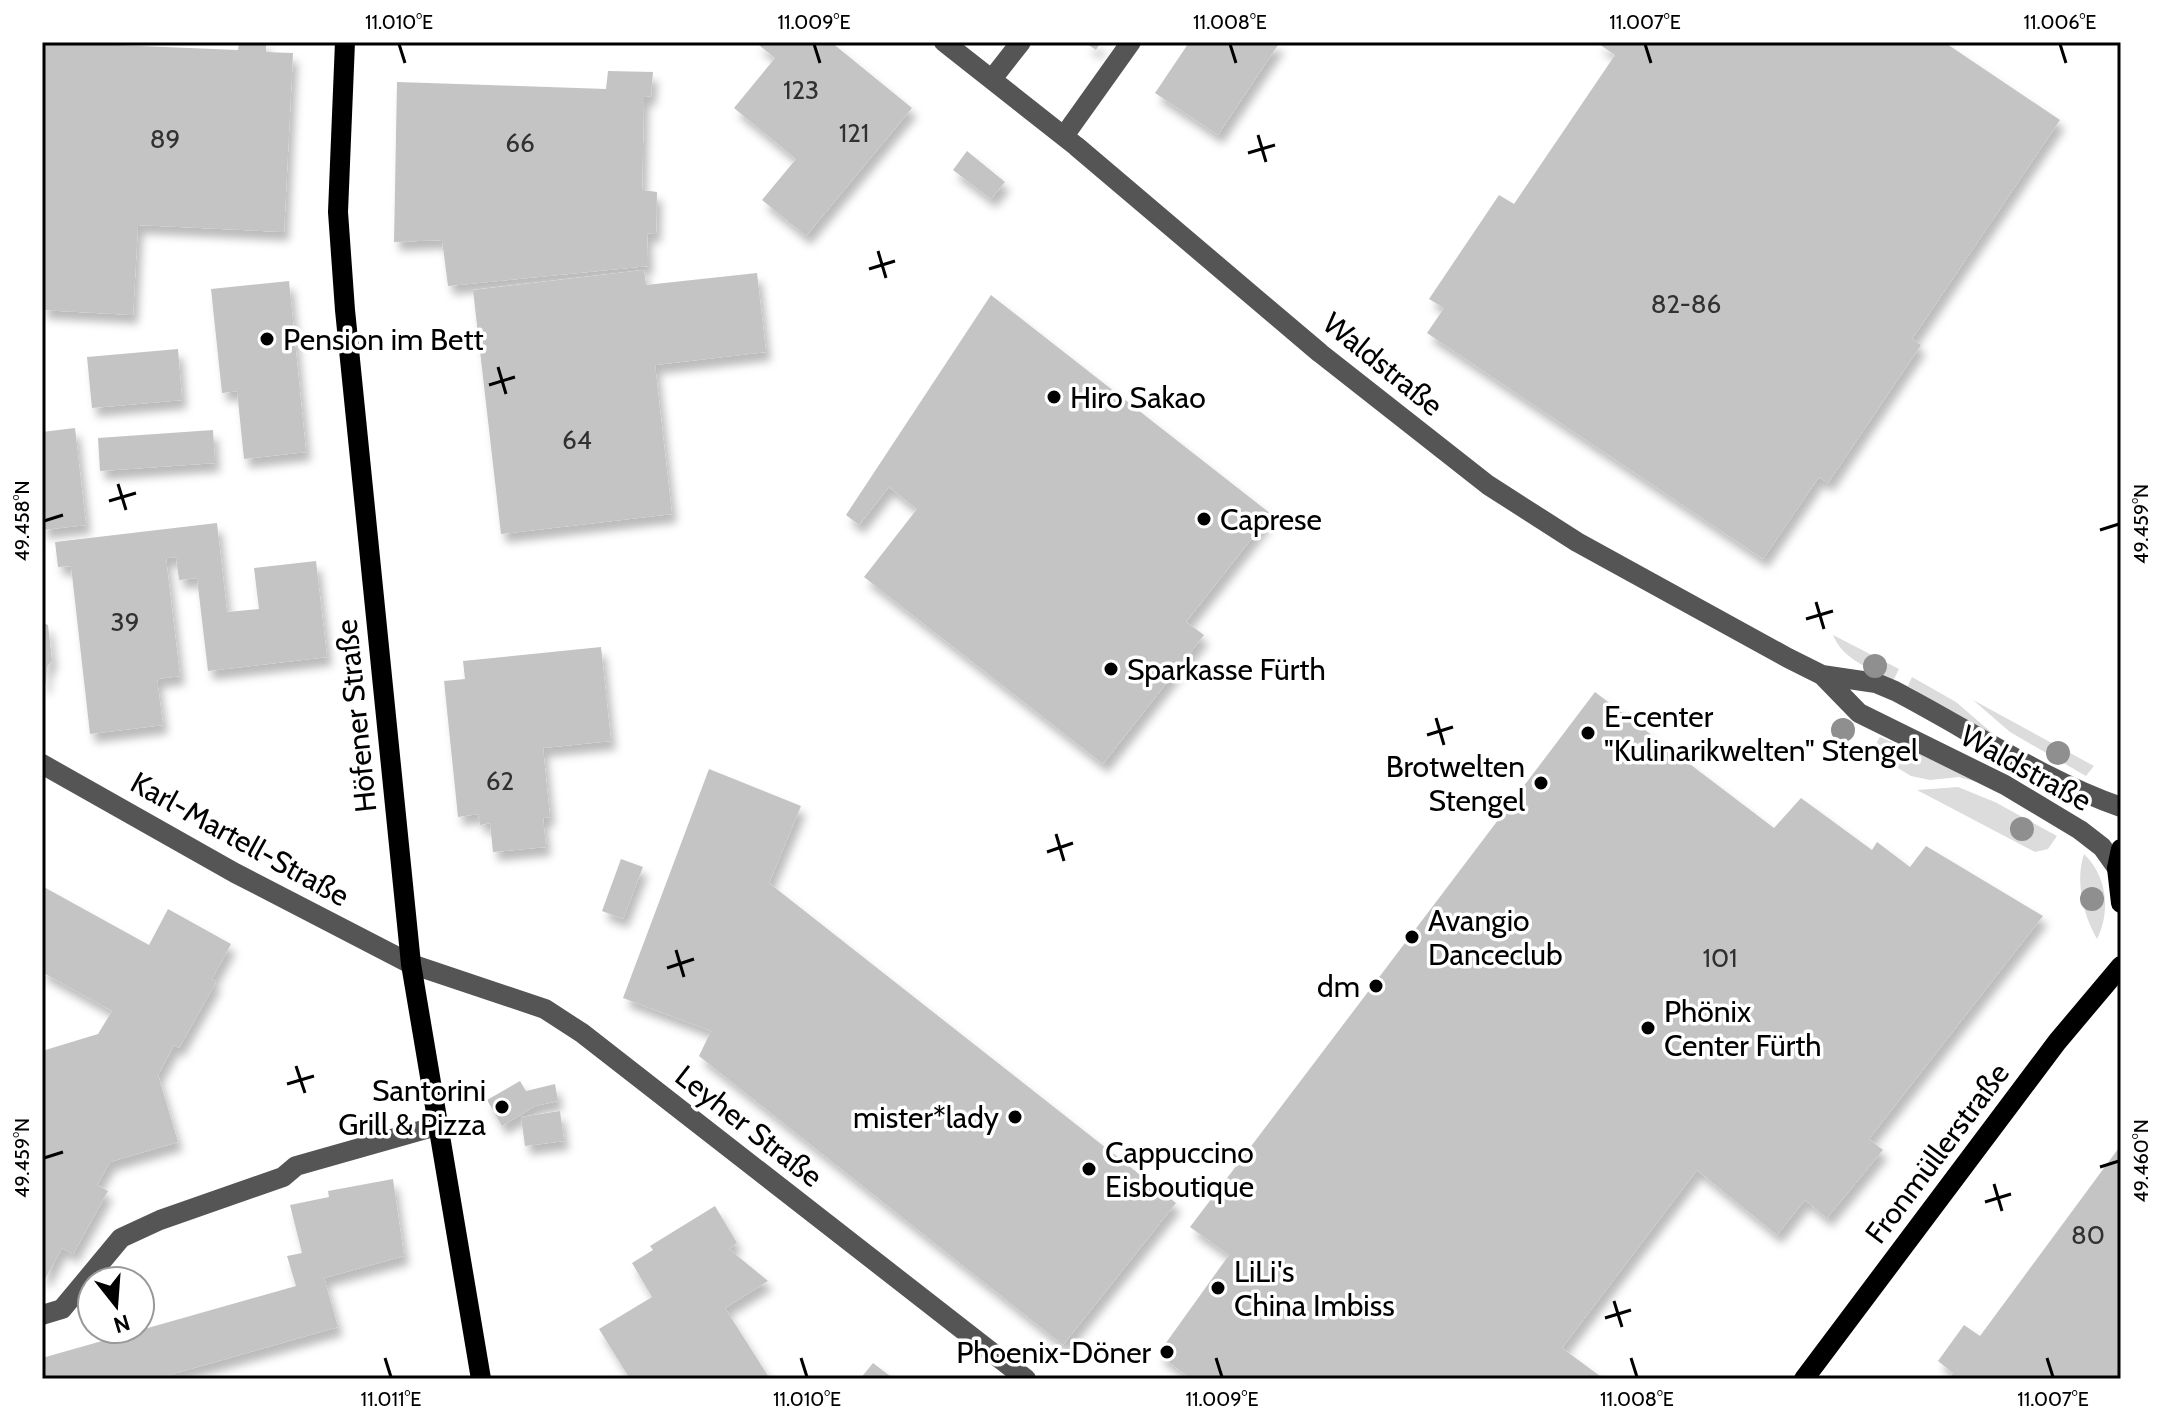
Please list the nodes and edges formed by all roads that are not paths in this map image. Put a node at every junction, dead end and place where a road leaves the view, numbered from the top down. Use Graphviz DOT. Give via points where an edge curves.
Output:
graph roads {
  1 [pos="345,42"];
  2 [pos="944,42"];
  3 [pos="1021,42"];
  4 [pos="1131,42"];
  5 [pos="992,79"];
  6 [pos="1064,136"];
  7 [pos="1822,675"];
  8 [pos="42,764"];
  9 [pos="2121,807"];
  10 [pos="2119,858"];
  11 [pos="2121,903"];
  12 [pos="411,964"];
  13 [pos="2121,966"];
  14 [pos="437,1126"];
  15 [pos="42,1315"];
  16 [pos="481,1379"];
  17 [pos="1026,1379"];
  18 [pos="1804,1379"];
  1 -- 12 [label="main road, Höfener Straße" via="340,262"];
  2 -- 5 [label="street, Waldstraße"];
  3 -- 5 [label="street"];
  4 -- 6 [label="street"];
  5 -- 6 [label="street, Waldstraße"];
  6 -- 7 [label="street, Waldstraße" via="1320,353 1488,485 1577,542"];
  7 -- 9 [label="street, Waldstraße" via="1876,683"];
  7 -- 10 [label="street, Waldstraße" via="1859,713 2005,785"];
  8 -- 12 [label="street, Karl-Martell-Straße"];
  10 -- 11 [label="main road"];
  12 -- 14 [label="main road, Höfener Straße"];
  12 -- 17 [label="street, Leyher Straße" via="545,1009 582,1033"];
  13 -- 18 [label="main road, Fronmüllerstraße" via="2057,1042"];
  14 -- 15 [label="street" via="296,1166 283,1177 121,1238 62,1309"];
  14 -- 16 [label="main road, Höfener Straße"];
}
